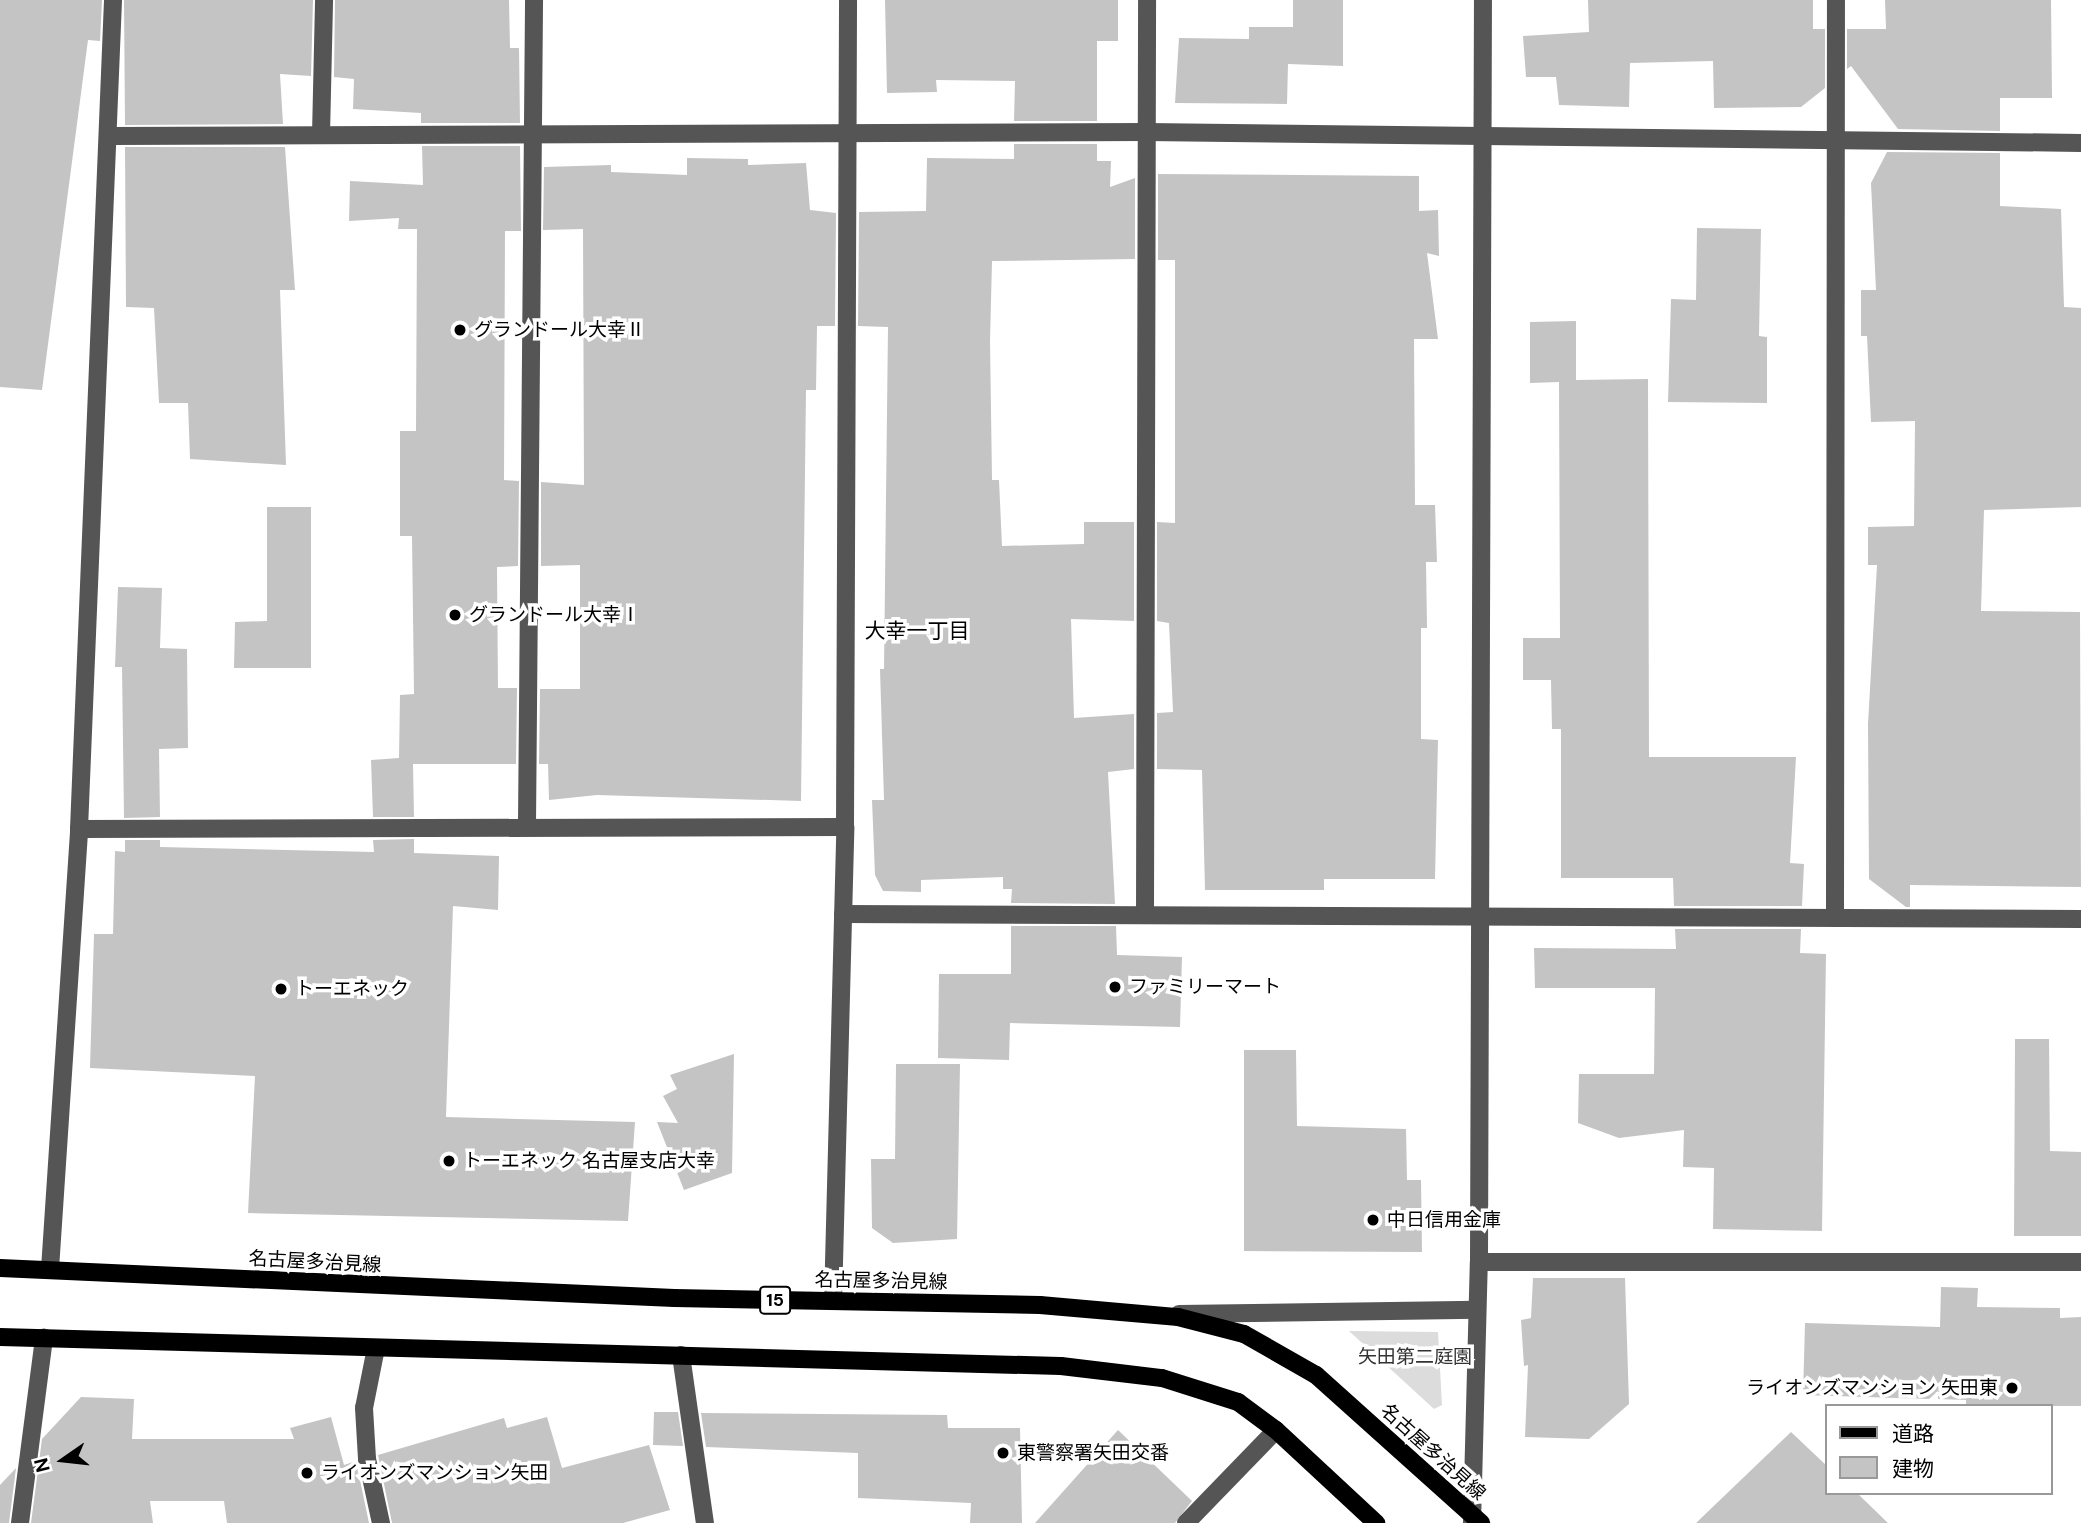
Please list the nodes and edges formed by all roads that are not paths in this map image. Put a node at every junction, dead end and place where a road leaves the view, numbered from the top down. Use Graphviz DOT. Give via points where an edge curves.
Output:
graph roads {
  1 [pos="113,0"];
  2 [pos="324,0"];
  3 [pos="534,0"];
  4 [pos="848,0"];
  5 [pos="1147,0"];
  6 [pos="1483,0"];
  7 [pos="1836,0"];
  8 [pos="1146,132"];
  9 [pos="535,133"];
  10 [pos="848,134"];
  11 [pos="321,135"];
  12 [pos="111,136"];
  13 [pos="1483,137"];
  14 [pos="1835,142"];
  15 [pos="2081,143"];
  16 [pos="527,824"];
  17 [pos="845,827"];
  18 [pos="79,829"];
  19 [pos="843,914"];
  20 [pos="1145,915"];
  21 [pos="1479,917"];
  22 [pos="1835,918"];
  23 [pos="2081,919"];
  24 [pos="1479,1262"];
  25 [pos="2081,1262"];
  26 [pos="0,1268"];
  27 [pos="50,1269"];
  28 [pos="833,1301"];
  29 [pos="1477,1310"];
  30 [pos="1148,1315"];
  31 [pos="0,1337"];
  32 [pos="44,1339"];
  33 [pos="376,1348"];
  34 [pos="681,1355"];
  35 [pos="1276,1430"];
  36 [pos="1476,1521"];
  37 [pos="20,1523"];
  38 [pos="381,1523"];
  39 [pos="705,1523"];
  40 [pos="1186,1523"];
  41 [pos="1376,1523"];
  1 -- 12 [label="street"];
  2 -- 11 [label="street"];
  3 -- 9 [label="street"];
  4 -- 10 [label="street"];
  5 -- 8 [label="street"];
  6 -- 13 [label="street"];
  7 -- 14 [label="street"];
  8 -- 10 [label="street"];
  8 -- 13 [label="street"];
  8 -- 20 [label="street"];
  9 -- 10 [label="street"];
  9 -- 11 [label="street"];
  9 -- 16 [label="street"];
  10 -- 17 [label="street"];
  11 -- 12 [label="street"];
  12 -- 18 [label="street"];
  13 -- 14 [label="street"];
  13 -- 21 [label="street"];
  14 -- 15 [label="street"];
  14 -- 22 [label="street"];
  16 -- 17 [label="street"];
  16 -- 18 [label="street"];
  17 -- 19 [label="street"];
  18 -- 27 [label="street"];
  19 -- 20 [label="street"];
  19 -- 28 [label="street"];
  20 -- 21 [label="street"];
  21 -- 22 [label="street"];
  21 -- 24 [label="street"];
  22 -- 23 [label="street"];
  24 -- 25 [label="street"];
  24 -- 29 [label="street"];
  26 -- 27 [label="main road, 名古屋多治見線 / 15"];
  27 -- 28 [label="main road, 名古屋多治見線 / 15"];
  28 -- 30 [label="main road, 名古屋多治見線 / 15" via="1040,1306"];
  29 -- 30 [label="street"];
  29 -- 36 [label="street"];
  30 -- 36 [label="main road, 名古屋多治見線 / 15" via="1244,1334 1282,1352 1316,1375"];
  31 -- 32 [label="main road"];
  32 -- 33 [label="main road"];
  32 -- 37 [label="street"];
  33 -- 34 [label="main road"];
  33 -- 38 [label="street" via="365,1408 367,1459"];
  34 -- 35 [label="main road" via="1061,1366 1162,1378 1238,1402"];
  34 -- 39 [label="street"];
  35 -- 40 [label="street"];
  35 -- 41 [label="main road"];
}
